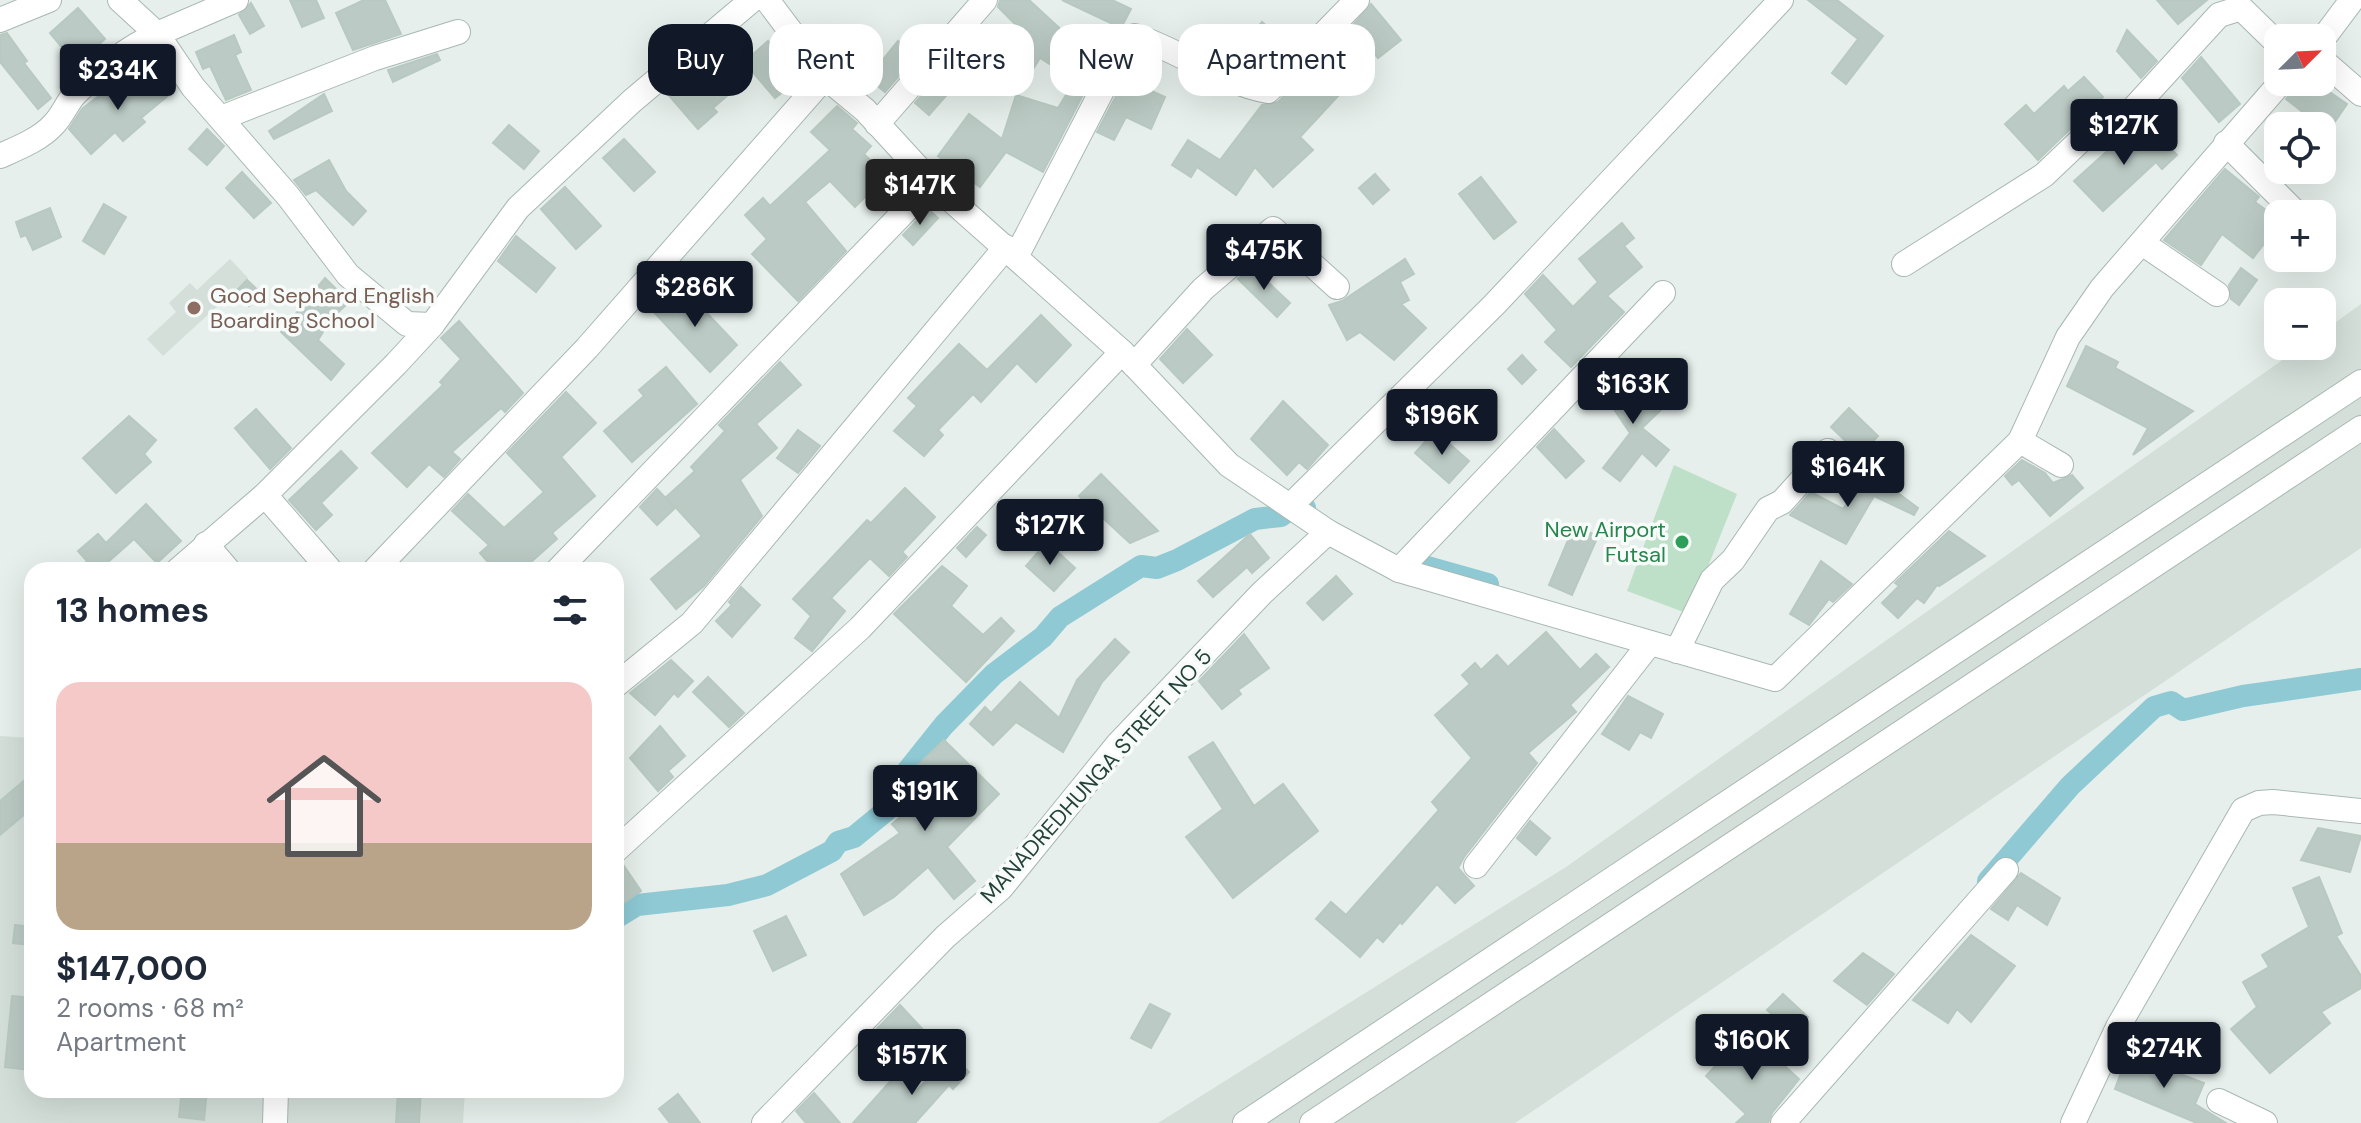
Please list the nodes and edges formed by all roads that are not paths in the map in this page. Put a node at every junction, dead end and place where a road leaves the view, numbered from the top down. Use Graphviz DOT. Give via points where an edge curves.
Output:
graph roads {
  1 [pos="49,0"];
  2 [pos="120,0"];
  3 [pos="236,0"];
  4 [pos="752,0"];
  5 [pos="767,0"];
  6 [pos="985,0"];
  7 [pos="1357,0"];
  8 [pos="1781,0"];
  9 [pos="2352,0"];
  10 [pos="0,20"];
  11 [pos="785,24"];
  12 [pos="2334,24"];
  13 [pos="2264,30"];
  14 [pos="458,32"];
  15 [pos="157,34"];
  16 [pos="2336,72"];
  17 [pos="2361,94"];
  18 [pos="808,96"];
  19 [pos="846,96"];
  20 [pos="2268,96"];
  21 [pos="221,118"];
  22 [pos="877,124"];
  23 [pos="2226,143"];
  24 [pos="0,156"];
  25 [pos="932,183"];
  26 [pos="2283,200"];
  27 [pos="2142,243"];
  28 [pos="1011,252"];
  29 [pos="1904,264"];
  30 [pos="1337,287"];
  31 [pos="1663,293"];
  32 [pos="2217,294"];
  33 [pos="432,325"];
  34 [pos="1128,359"];
  35 [pos="2361,382"];
  36 [pos="2361,428"];
  37 [pos="2020,441"];
  38 [pos="1828,451"];
  39 [pos="2061,465"];
  40 [pos="265,495"];
  41 [pos="1290,506"];
  42 [pos="1328,532"];
  43 [pos="206,544"];
  44 [pos="187,562"];
  45 [pos="221,562"];
  46 [pos="323,562"];
  47 [pos="383,562"];
  48 [pos="566,562"];
  49 [pos="1399,570"];
  50 [pos="1650,643"];
  51 [pos="1677,651"];
  52 [pos="624,678"];
  53 [pos="2361,811"];
  54 [pos="624,843"];
  55 [pos="1476,866"];
  56 [pos="2006,870"];
  57 [pos="276,1098"];
  58 [pos="2219,1101"];
  59 [pos="275,1123"];
  60 [pos="764,1123"];
  61 [pos="1245,1123"];
  62 [pos="1312,1123"];
  63 [pos="1783,1123"];
  64 [pos="2073,1123"];
  65 [pos="2265,1123"];
  1 -- 10 [label="street"];
  2 -- 15 [label="street"];
  3 -- 15 [label="street"];
  4 -- 33 [label="street" via="632,101 518,208"];
  5 -- 11 [label="street"];
  6 -- 22 [label="street"];
  7 -- 28 [label="street" via="1268,91 1244,87 1135,36"];
  8 -- 41 [label="street" via="1494,305"];
  9 -- 12 [label="street"];
  13 -- 29 [label="street" via="2241,8 2219,15 2123,120 2084,137 2044,175"];
  14 -- 21 [label="street"];
  15 -- 21 [label="street"];
  15 -- 24 [label="street" via="98,72 72,97 54,125"];
  16 -- 17 [label="street"];
  18 -- 47 [label="street" via="587,348"];
  19 -- 22 [label="street"];
  20 -- 23 [label="street"];
  21 -- 33 [label="street" via="348,275 407,324"];
  22 -- 25 [label="street"];
  23 -- 26 [label="street"];
  23 -- 27 [label="street"];
  25 -- 28 [label="street"];
  25 -- 48 [label="street"];
  27 -- 32 [label="street"];
  27 -- 37 [label="street" via="2068,337"];
  28 -- 34 [label="street"];
  28 -- 52 [label="street" via="692,623"];
  30 -- 34 [label="street" via="1273,229"];
  31 -- 49 [label="street"];
  33 -- 40 [label="street"];
  34 -- 41 [label="street" via="1229,465"];
  34 -- 54 [label="street" via="860,628"];
  35 -- 61 [label="street"];
  36 -- 62 [label="street"];
  37 -- 39 [label="street"];
  37 -- 51 [label="street" via="1775,679"];
  38 -- 51 [label="street" via="1782,502 1768,509 1733,560 1712,580"];
  40 -- 43 [label="street"];
  40 -- 46 [label="street"];
  41 -- 42 [label="street"];
  42 -- 49 [label="street"];
  42 -- 60 [label="street, MANADREDHUNGA STREET NO 5" via="1118,744 1001,888 945,937"];
  43 -- 44 [label="street"];
  43 -- 45 [label="street"];
  49 -- 50 [label="street"];
  50 -- 51 [label="street"];
  50 -- 55 [label="street"];
  53 -- 64 [label="street" via="2273,802 2243,810 2111,1040"];
  56 -- 63 [label="street"];
  57 -- 59 [label="street"];
  58 -- 65 [label="street"];
}
